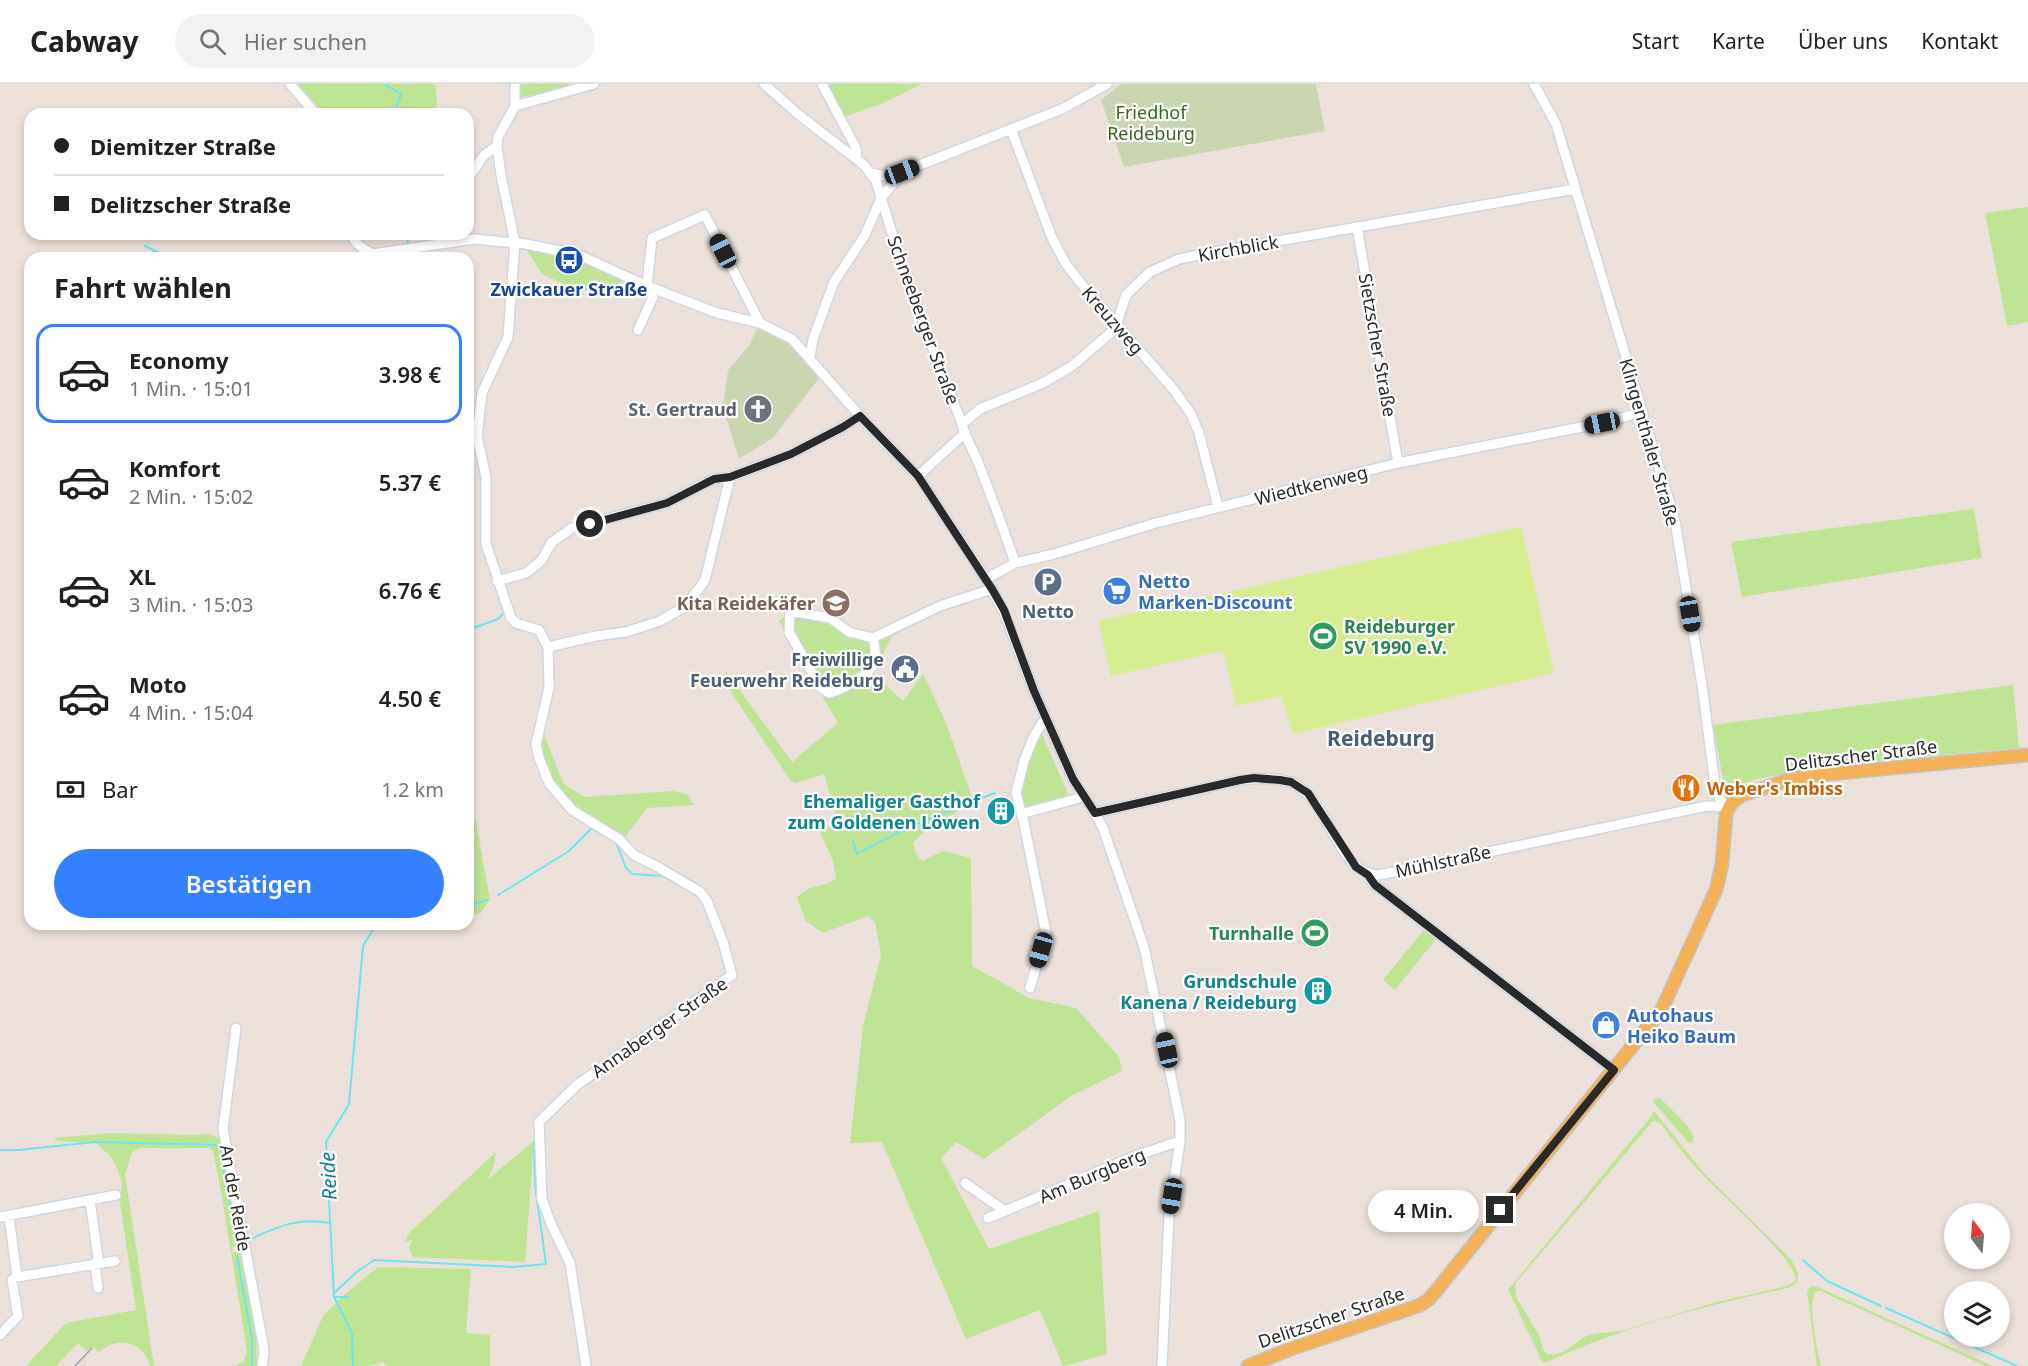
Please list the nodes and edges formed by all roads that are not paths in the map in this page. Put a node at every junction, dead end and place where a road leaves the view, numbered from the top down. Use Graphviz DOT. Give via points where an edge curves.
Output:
graph roads {
  1 [pos="290,84"];
  2 [pos="515,84"];
  3 [pos="594,84"];
  4 [pos="764,84"];
  5 [pos="822,84"];
  6 [pos="1107,84"];
  7 [pos="1534,84"];
  8 [pos="514,106"];
  9 [pos="311,108"];
  10 [pos="1011,129"];
  11 [pos="497,146"];
  12 [pos="857,159"];
  13 [pos="474,170"];
  14 [pos="902,172"];
  15 [pos="871,173"];
  16 [pos="1575,189"];
  17 [pos="881,198"];
  18 [pos="1357,227"];
  19 [pos="474,239"];
  20 [pos="355,240"];
  21 [pos="429,240"];
  22 [pos="467,240"];
  23 [pos="515,243"];
  24 [pos="427,246"];
  25 [pos="368,252"];
  26 [pos="389,252"];
  27 [pos="647,286"];
  28 [pos="760,323"];
  29 [pos="1117,325"];
  30 [pos="638,330"];
  31 [pos="810,357"];
  32 [pos="1643,412"];
  33 [pos="860,416"];
  34 [pos="962,424"];
  35 [pos="964,434"];
  36 [pos="1398,464"];
  37 [pos="918,476"];
  38 [pos="730,477"];
  39 [pos="1218,507"];
  40 [pos="1015,563"];
  41 [pos="986,579"];
  42 [pos="497,581"];
  43 [pos="992,589"];
  44 [pos="539,630"];
  45 [pos="873,638"];
  46 [pos="562,643"];
  47 [pos="548,647"];
  48 [pos="1047,721"];
  49 [pos="2028,755"];
  50 [pos="1083,797"];
  51 [pos="1716,801"];
  52 [pos="1728,807"];
  53 [pos="1095,813"];
  54 [pos="1021,814"];
  55 [pos="1368,875"];
  56 [pos="1030,988"];
  57 [pos="236,1028"];
  58 [pos="1614,1070"];
  59 [pos="1180,1141"];
  60 [pos="965,1183"];
  61 [pos="117,1195"];
  62 [pos="90,1201"];
  63 [pos="1005,1211"];
  64 [pos="4,1217"];
  65 [pos="988,1218"];
  66 [pos="115,1261"];
  67 [pos="95,1265"];
  68 [pos="14,1278"];
  69 [pos="0,1281"];
  70 [pos="98,1288"];
  71 [pos="0,1335"];
  72 [pos="262,1366"];
  73 [pos="586,1366"];
  74 [pos="1162,1366"];
  75 [pos="1248,1366"];
  1 -- 9 [label="street"];
  2 -- 8 [label="street"];
  3 -- 8 [label="street"];
  4 -- 12 [label="street"];
  5 -- 12 [label="street, Schneeberger Straße" via="856,148"];
  6 -- 10 [label="street" via="1062,109"];
  7 -- 16 [label="street, Klingenthaler Straße" via="1556,124"];
  8 -- 11 [label="street"];
  10 -- 14 [label="street"];
  10 -- 29 [label="street, Kreuzweg" via="1056,246 1083,286"];
  11 -- 13 [label="street" via="484,155"];
  11 -- 23 [label="street"];
  12 -- 15 [label="street, Schneeberger Straße"];
  14 -- 15 [label="street" via="885,176"];
  14 -- 17 [label="street"];
  15 -- 17 [label="street, Schneeberger Straße"];
  16 -- 18 [label="street, Kirchblick"];
  16 -- 32 [label="street, Klingenthaler Straße"];
  17 -- 31 [label="street" via="865,235 830,290"];
  17 -- 34 [label="street, Schneeberger Straße" via="904,272"];
  18 -- 29 [label="street, Kirchblick" via="1164,264 1126,295"];
  18 -- 36 [label="street, Sietzscher Straße"];
  19 -- 23 [label="street"];
  20 -- 25 [label="street"];
  21 -- 24 [label="street"];
  22 -- 24 [label="street"];
  23 -- 27 [label="street" via="579,255"];
  23 -- 42 [label="street" via="508,337 482,393 477,436 486,477 486,544"];
  24 -- 26 [label="street"];
  27 -- 28 [label="street" via="717,313"];
  27 -- 28 [label="street" via="652,238 705,215"];
  27 -- 30 [label="street" via="653,297"];
  28 -- 31 [label="street" via="792,339"];
  29 -- 34 [label="street, Kirchblick" via="1058,376 980,409"];
  29 -- 39 [label="street, Kreuzweg" via="1191,414"];
  31 -- 33 [label="street"];
  32 -- 36 [label="street, Wiedtkenweg"];
  32 -- 51 [label="street, Klingenthaler Straße" via="1675,520"];
  33 -- 37 [label="street"];
  33 -- 38 [label="street" via="791,454"];
  34 -- 35 [label="street, Schneeberger Straße"];
  35 -- 37 [label="street"];
  35 -- 40 [label="street, Schneeberger Straße"];
  36 -- 39 [label="street, Wiedtkenweg"];
  37 -- 41 [label="street"];
  38 -- 42 [label="street" via="714,479 660,505 572,528 552,542 541,561 526,573"];
  38 -- 46 [label="street" via="705,580 686,606 660,621 626,632"];
  39 -- 40 [label="street, Wiedtkenweg"];
  40 -- 41 [label="street, Wiedtkenweg"];
  41 -- 43 [label="street"];
  42 -- 44 [label="street" via="511,618"];
  43 -- 45 [label="street" via="940,606"];
  43 -- 48 [label="street"];
  44 -- 46 [label="street"];
  44 -- 47 [label="street, Annaberger Straße"];
  45 -- 45 [label="street" via="849,632 830,618 790,611 789,632 820,687 829,693 874,665"];
  46 -- 47 [label="street"];
  47 -- 73 [label="street, Annaberger Straße" via="549,688 536,744 549,783 572,810 619,839 634,855 700,892 723,942 732,975 577,1085 539,1122 542,1199 570,1263"];
  48 -- 50 [label="street"];
  48 -- 54 [label="street" via="1033,738 1018,780 1016,793"];
  49 -- 52 [label="main road, Delitzscher Straße" via="1808,776 1752,791 1736,798"];
  50 -- 53 [label="street"];
  50 -- 54 [label="street"];
  51 -- 52 [label="street, Mühlstraße"];
  51 -- 55 [label="street, Mühlstraße"];
  52 -- 58 [label="main road, Delitzscher Straße" via="1716,890 1668,999"];
  53 -- 55 [label="street" via="1240,780 1291,782 1308,793 1356,867"];
  53 -- 59 [label="street" via="1144,947 1174,1083"];
  54 -- 56 [label="street" via="1046,933"];
  55 -- 58 [label="street" via="1375,885"];
  57 -- 72 [label="street, An der Reide" via="223,1129 263,1344"];
  58 -- 75 [label="main road, Delitzscher Straße" via="1428,1300"];
  59 -- 63 [label="street, Am Burgberg"];
  59 -- 74 [label="street" via="1168,1215"];
  60 -- 63 [label="street"];
  61 -- 62 [label="street"];
  62 -- 64 [label="street"];
  62 -- 67 [label="street" via="98,1257"];
  63 -- 65 [label="street, Am Burgberg"];
  64 -- 68 [label="street"];
  66 -- 67 [label="street"];
  67 -- 68 [label="street"];
  67 -- 70 [label="street"];
  68 -- 69 [label="street"];
  68 -- 71 [label="street" via="18,1316"];
}
